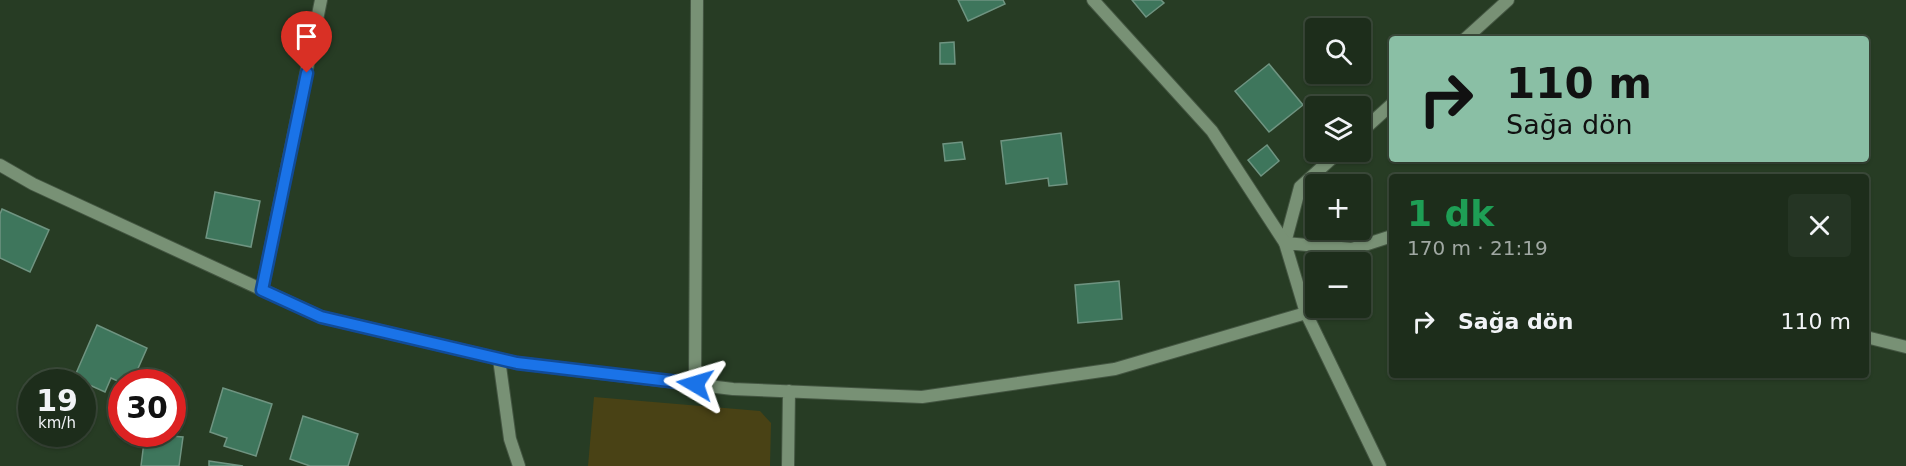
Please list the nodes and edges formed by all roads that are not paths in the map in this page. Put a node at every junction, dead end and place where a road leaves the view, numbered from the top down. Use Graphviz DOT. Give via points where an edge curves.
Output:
graph roads {
  1 [pos="321,0"];
  2 [pos="697,0"];
  3 [pos="1093,0"];
  4 [pos="1508,0"];
  5 [pos="1468,36"];
  6 [pos="1389,107"];
  7 [pos="1371,123"];
  8 [pos="1328,162"];
  9 [pos="0,165"];
  10 [pos="1389,237"];
  11 [pos="1285,243"];
  12 [pos="262,290"];
  13 [pos="1305,310"];
  14 [pos="1305,313"];
  15 [pos="1308,318"];
  16 [pos="1869,339"];
  17 [pos="1906,348"];
  18 [pos="499,359"];
  19 [pos="695,384"];
  20 [pos="789,391"];
  21 [pos="519,466"];
  22 [pos="788,466"];
  23 [pos="1380,466"];
  1 -- 12 [label="street"];
  2 -- 19 [label="street"];
  3 -- 11 [label="street" via="1212,131"];
  4 -- 5 [label="street"];
  6 -- 7 [label="street"];
  8 -- 11 [label="street" via="1300,187"];
  9 -- 12 [label="street" via="43,189"];
  10 -- 11 [label="street" via="1352,249"];
  11 -- 13 [label="street"];
  12 -- 18 [label="street" via="321,317"];
  14 -- 20 [label="street" via="1115,369 922,397"];
  15 -- 23 [label="street"];
  16 -- 17 [label="street"];
  18 -- 19 [label="street"];
  18 -- 21 [label="street" via="510,438"];
  19 -- 20 [label="street"];
  20 -- 22 [label="street"];
}
